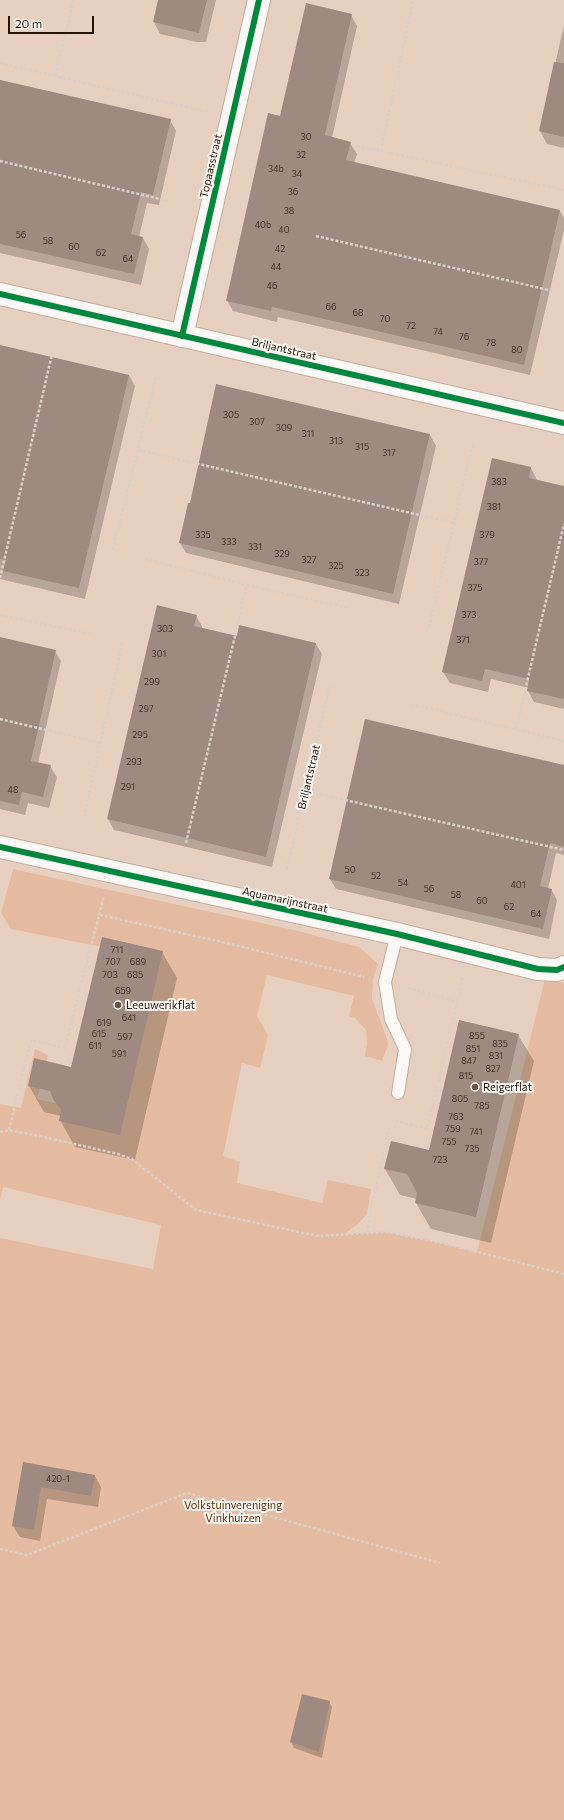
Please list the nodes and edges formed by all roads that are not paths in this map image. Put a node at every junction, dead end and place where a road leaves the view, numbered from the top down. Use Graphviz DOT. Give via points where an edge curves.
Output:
graph roads {
  1 [pos="259,0"];
  2 [pos="0,294"];
  3 [pos="182,336"];
  4 [pos="564,423"];
  5 [pos="1,851"];
  6 [pos="397,934"];
  7 [pos="564,967"];
  8 [pos="398,1093"];
  1 -- 3 [label="street, Topaasstraat"];
  2 -- 3 [label="street, Briljantstraat"];
  3 -- 4 [label="street, Briljantstraat"];
  5 -- 6 [label="street, Aquamarijnstraat" via="61,859"];
  6 -- 7 [label="street, Aquamarijnstraat" via="538,969 557,970"];
  6 -- 8 [label="lane" via="385,982 391,1019 405,1049"];
}
